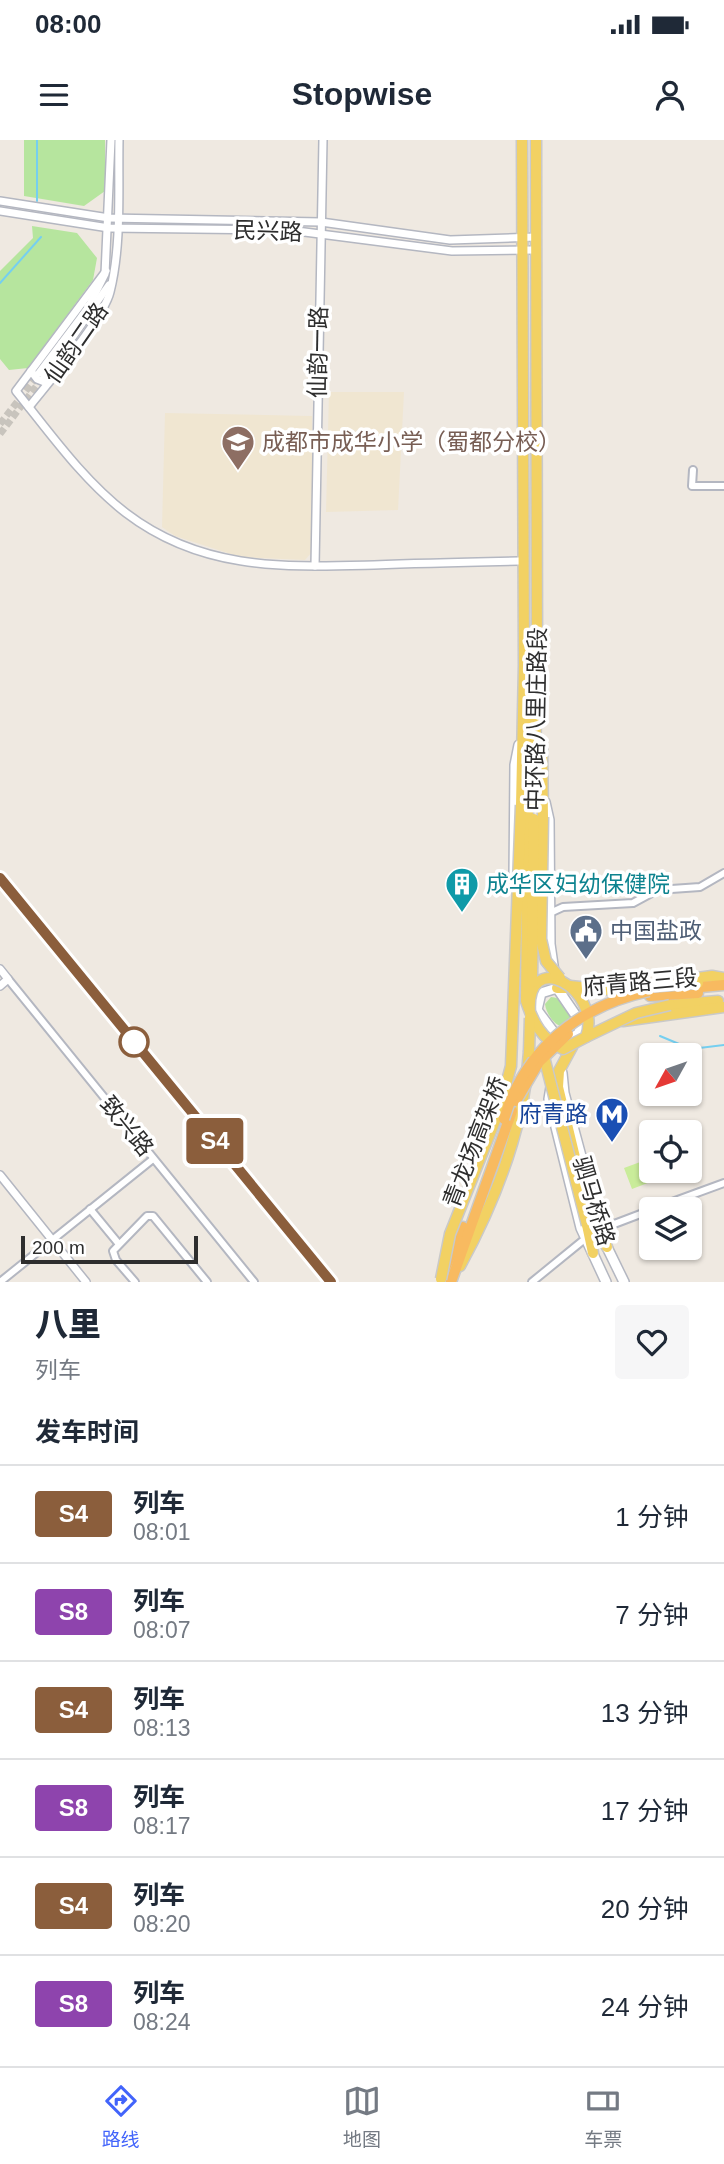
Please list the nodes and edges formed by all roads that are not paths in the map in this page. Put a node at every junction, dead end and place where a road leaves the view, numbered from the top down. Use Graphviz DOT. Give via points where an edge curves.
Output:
graph roads {
  1 [pos="111,140"];
  2 [pos="119,140"];
  3 [pos="323,140"];
  4 [pos="522,140"];
  5 [pos="536,140"];
  6 [pos="0,201"];
  7 [pos="0,211"];
  8 [pos="113,218"];
  9 [pos="321,222"];
  10 [pos="113,228"];
  11 [pos="320,233"];
  12 [pos="536,237"];
  13 [pos="522,238"];
  14 [pos="522,250"];
  15 [pos="536,250"];
  16 [pos="109,273"];
  17 [pos="40,376"];
  18 [pos="29,407"];
  19 [pos="693,470"];
  20 [pos="724,486"];
  21 [pos="522,561"];
  22 [pos="316,566"];
  23 [pos="523,665"];
  24 [pos="537,671"];
  25 [pos="520,743"];
  26 [pos="542,789"];
  27 [pos="527,805"];
  28 [pos="724,873"];
  29 [pos="550,913"];
  30 [pos="0,969"];
  31 [pos="8,979"];
  32 [pos="724,981"];
  33 [pos="558,983"];
  34 [pos="0,985"];
  35 [pos="570,986"];
  36 [pos="724,991"];
  37 [pos="724,1000"];
  38 [pos="724,1007"];
  39 [pos="534,1011"];
  40 [pos="537,1028"];
  41 [pos="577,1038"];
  42 [pos="153,1158"];
  43 [pos="0,1175"];
  44 [pos="724,1184"];
  45 [pos="688,1197"];
  46 [pos="90,1209"];
  47 [pos="639,1214"];
  48 [pos="594,1226"];
  49 [pos="586,1238"];
  50 [pos="51,1239"];
  51 [pos="118,1243"];
  52 [pos="607,1247"];
  53 [pos="593,1253"];
  54 [pos="446,1281"];
  55 [pos="0,1282"];
  56 [pos="86,1282"];
  57 [pos="135,1282"];
  58 [pos="206,1282"];
  59 [pos="254,1282"];
  60 [pos="532,1282"];
  61 [pos="606,1282"];
  62 [pos="625,1282"];
  1 -- 8 [label="street, 仙韵二路"];
  2 -- 8 [label="street, 仙韵二路"];
  3 -- 9 [label="street, 仙韵一路"];
  4 -- 13 [label="main road, 中环路八里庄路段"];
  5 -- 12 [label="main road, 中环路八里庄路段"];
  6 -- 8 [label="street, 民兴路"];
  7 -- 10 [label="street, 民兴路"];
  8 -- 9 [label="street, 民兴路"];
  8 -- 10 [label="street, 仙韵二路"];
  9 -- 11 [label="street, 仙韵一路"];
  9 -- 13 [label="street, 民兴路" via="450,240"];
  10 -- 11 [label="street, 民兴路"];
  10 -- 16 [label="street, 仙韵二路"];
  11 -- 14 [label="street, 民兴路" via="453,251"];
  11 -- 22 [label="street, 仙韵一路"];
  12 -- 13 [label="street, 民兴路"];
  12 -- 15 [label="main road, 中环路八里庄路段"];
  13 -- 14 [label="main road, 中环路八里庄路段"];
  14 -- 15 [label="street, 民兴路"];
  14 -- 21 [label="main road, 中环路八里庄路段"];
  15 -- 24 [label="main road, 中环路八里庄路段"];
  16 -- 17 [label="street, 仙韵二路"];
  16 -- 17 [label="street, 仙韵二路" via="105,305"];
  17 -- 18 [label="street, 仙韵二路"];
  17 -- 18 [label="street, 仙韵二路" via="16,391"];
  18 -- 22 [label="street" via="83,473 125,512 163,537 240,563"];
  19 -- 20 [label="street" via="692,486"];
  21 -- 22 [label="street"];
  21 -- 23 [label="main road, 中环路八里庄路段"];
  23 -- 25 [label="main road, 中环路八里庄路段"];
  23 -- 27 [label="main road"];
  24 -- 26 [label="main road"];
  24 -- 27 [label="main road, 中环路八里庄路段"];
  25 -- 27 [label="main road, 中环路八里庄路段"];
  25 -- 39 [label="main road" via="515,765 513,961"];
  26 -- 29 [label="main road" via="549,820"];
  26 -- 33 [label="main road, bridge" via="541,939"];
  27 -- 39 [label="main road, bridge" via="526,997"];
  27 -- 54 [label="main road, 中环路八里庄路段, bridge" via="511,1066 492,1131 450,1234"];
  27 -- 54 [label="main road, 中环路八里庄路段, bridge" via="534,961 526,1091 513,1141 477,1234"];
  28 -- 29 [label="street" via="700,887 657,890 633,903 563,907"];
  29 -- 33 [label="main road" via="550,944"];
  30 -- 31 [label="street, 致兴路"];
  31 -- 34 [label="street"];
  31 -- 42 [label="street, 致兴路"];
  32 -- 33 [label="main road, 府青路三段" via="712,976 606,989"];
  32 -- 35 [label="main road, bridge" via="609,990"];
  32 -- 54 [label="highway, 青龙场高架桥, bridge" via="620,998 581,1016 551,1039 518,1081"];
  33 -- 35 [label="main road, bridge"];
  33 -- 39 [label="main road, bridge" via="550,978 537,984 530,993"];
  33 -- 41 [label="main road" via="577,1015"];
  35 -- 41 [label="main road, bridge" via="585,1009 589,1027"];
  36 -- 54 [label="highway, 青龙场高架桥, bridge" via="650,996 612,1007 594,1015 548,1051 527,1079 508,1121"];
  37 -- 41 [label="main road, bridge" via="636,1013"];
  38 -- 41 [label="main road, 府青路三段" via="672,1012"];
  39 -- 40 [label="main road, bridge"];
  39 -- 41 [label="main road" via="555,1034"];
  40 -- 41 [label="main road, bridge" via="563,1049"];
  40 -- 48 [label="main road, bridge"];
  41 -- 48 [label="main road" via="559,1071 558,1087"];
  41 -- 49 [label="main road, 驷马桥路" via="552,1079 549,1099"];
  42 -- 46 [label="street"];
  42 -- 59 [label="street, 致兴路"];
  43 -- 50 [label="street"];
  44 -- 45 [label="street"];
  46 -- 50 [label="street"];
  46 -- 51 [label="street"];
  47 -- 48 [label="street"];
  48 -- 52 [label="main road"];
  48 -- 53 [label="main road"];
  49 -- 53 [label="main road, 驷马桥路"];
  49 -- 60 [label="street"];
  50 -- 55 [label="street"];
  50 -- 56 [label="street"];
  51 -- 57 [label="street" via="113,1251 116,1260"];
  51 -- 58 [label="street" via="141,1219 153,1216"];
  52 -- 62 [label="main road, 驷马桥路"];
  53 -- 61 [label="main road, 驷马桥路"];
}
